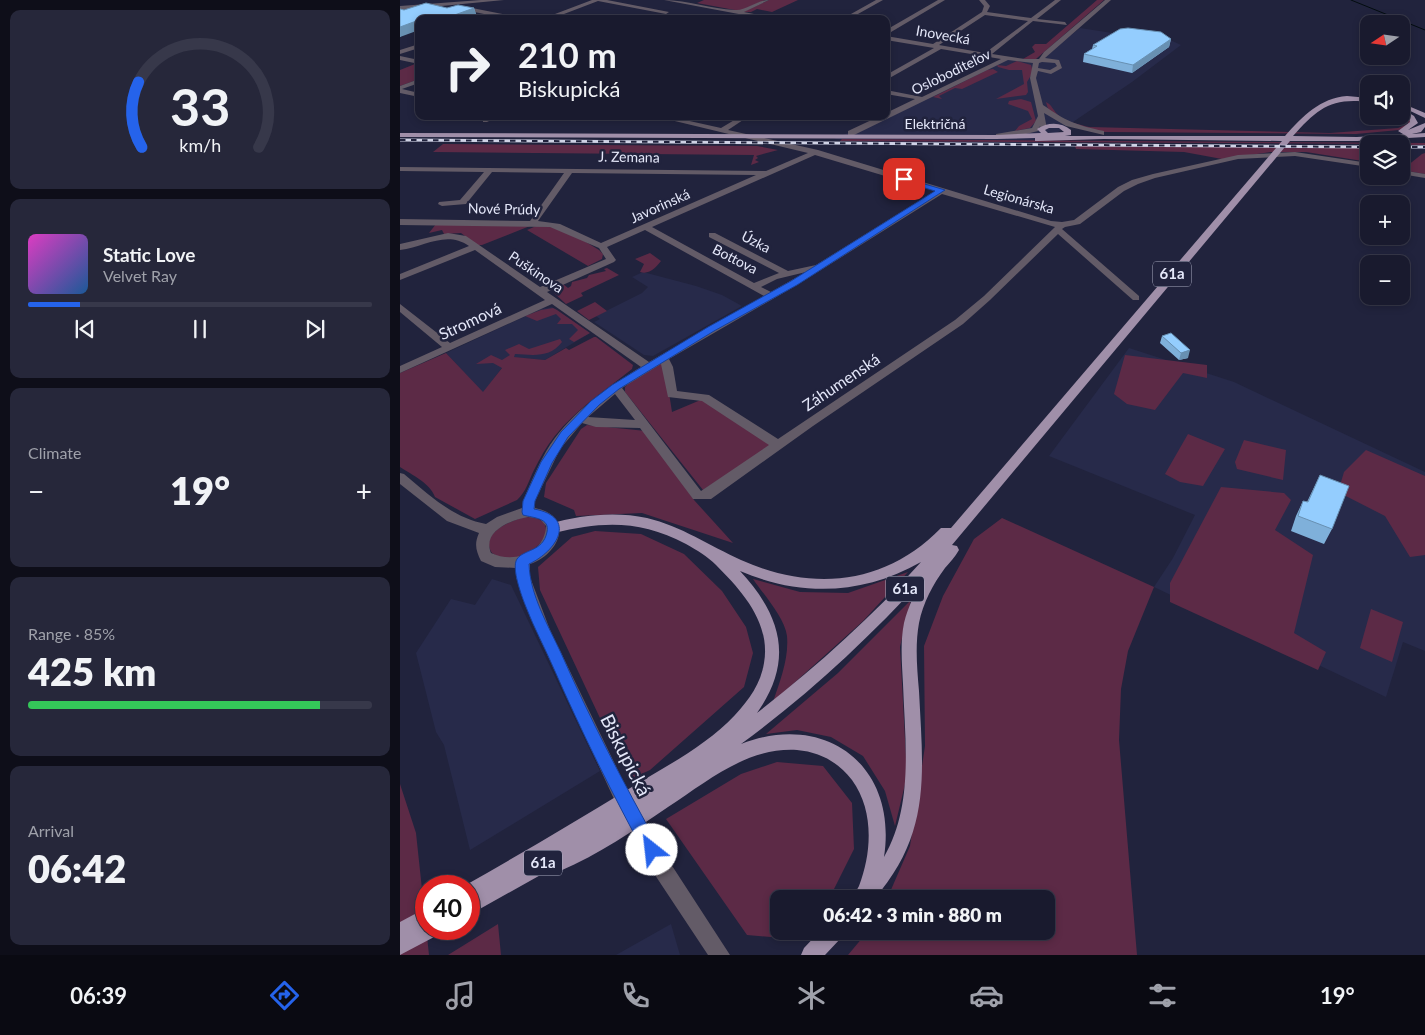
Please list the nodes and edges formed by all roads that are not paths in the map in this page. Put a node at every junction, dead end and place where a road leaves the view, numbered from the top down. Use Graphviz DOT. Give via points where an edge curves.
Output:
graph roads {
  1 [pos="418,0"];
  2 [pos="501,0"];
  3 [pos="597,0"];
  4 [pos="666,0"];
  5 [pos="695,0"];
  6 [pos="766,0"];
  7 [pos="880,0"];
  8 [pos="942,0"];
  9 [pos="982,0"];
  10 [pos="1058,0"];
  11 [pos="1108,0"];
  12 [pos="438,3"];
  13 [pos="450,4"];
  14 [pos="686,4"];
  15 [pos="400,8"];
  16 [pos="666,12"];
  17 [pos="739,12"];
  18 [pos="984,13"];
  19 [pos="500,15"];
  20 [pos="563,15"];
  21 [pos="658,15"];
  22 [pos="755,15"];
  23 [pos="852,15"];
  24 [pos="1031,20"];
  25 [pos="1065,24"];
  26 [pos="890,31"];
  27 [pos="890,39"];
  28 [pos="937,46"];
  29 [pos="415,47"];
  30 [pos="1050,50"];
  31 [pos="400,52"];
  32 [pos="986,55"];
  33 [pos="400,58"];
  34 [pos="1007,58"];
  35 [pos="1053,60"];
  36 [pos="415,61"];
  37 [pos="1037,64"];
  38 [pos="1046,72"];
  39 [pos="890,75"];
  40 [pos="1033,78"];
  41 [pos="415,83"];
  42 [pos="400,90"];
  43 [pos="890,93"];
  44 [pos="415,94"];
  45 [pos="1360,98"];
  46 [pos="924,99"];
  47 [pos="1360,99"];
  48 [pos="1041,106"];
  49 [pos="1410,110"];
  50 [pos="1410,112"];
  51 [pos="890,115"];
  52 [pos="1042,115"];
  53 [pos="1410,115"];
  54 [pos="1425,117"];
  55 [pos="489,120"];
  56 [pos="670,120"];
  57 [pos="739,120"];
  58 [pos="879,120"];
  59 [pos="485,122"];
  60 [pos="1056,126"];
  61 [pos="1299,126"];
  62 [pos="722,130"];
  63 [pos="1424,130"];
  64 [pos="1044,131"];
  65 [pos="709,132"];
  66 [pos="1067,132"];
  67 [pos="851,133"];
  68 [pos="400,135"];
  69 [pos="1102,135"];
  70 [pos="1387,135"];
  71 [pos="1391,135"];
  72 [pos="750,136"];
  73 [pos="786,136"];
  74 [pos="996,137"];
  75 [pos="1360,137"];
  76 [pos="1410,139"];
  77 [pos="1425,140"];
  78 [pos="781,144"];
  79 [pos="815,152"];
  80 [pos="1360,164"];
  81 [pos="490,170"];
  82 [pos="570,170"];
  83 [pos="402,171"];
  84 [pos="767,173"];
  85 [pos="1410,174"];
  86 [pos="1425,176"];
  87 [pos="941,190"];
  88 [pos="442,204"];
  89 [pos="400,222"];
  90 [pos="533,223"];
  91 [pos="1060,227"];
  92 [pos="645,228"];
  93 [pos="712,235"];
  94 [pos="602,246"];
  95 [pos="400,247"];
  96 [pos="475,247"];
  97 [pos="818,268"];
  98 [pos="786,273"];
  99 [pos="400,277"];
  100 [pos="755,286"];
  101 [pos="540,291"];
  102 [pos="772,296"];
  103 [pos="1136,298"];
  104 [pos="553,300"];
  105 [pos="400,307"];
  106 [pos="1134,320"];
  107 [pos="449,348"];
  108 [pos="663,357"];
  109 [pos="647,366"];
  110 [pos="400,370"];
  111 [pos="616,387"];
  112 [pos="579,419"];
  113 [pos="644,424"];
  114 [pos="1044,428"];
  115 [pos="778,445"];
  116 [pos="400,477"];
  117 [pos="528,512"];
  118 [pos="554,528"];
  119 [pos="489,530"];
  120 [pos="715,554"];
  121 [pos="522,561"];
  122 [pos="666,787"];
  123 [pos="492,890"];
  124 [pos="866,890"];
  125 [pos="868,890"];
  126 [pos="480,892"];
  127 [pos="480,899"];
  128 [pos="415,924"];
  129 [pos="400,933"];
  130 [pos="415,937"];
  131 [pos="825,940"];
  132 [pos="400,946"];
  133 [pos="720,955"];
  134 [pos="811,955"];
  1 -- 12 [label="street"];
  2 -- 13 [label="street"];
  3 -- 16 [label="street"];
  3 -- 20 [label="street" via="558,14"];
  4 -- 14 [label="street"];
  5 -- 14 [label="street"];
  6 -- 17 [label="street"];
  7 -- 23 [label="street"];
  8 -- 26 [label="street"];
  9 -- 18 [label="street" via="987,6"];
  10 -- 24 [label="street" via="1039,10"];
  11 -- 30 [label="street"];
  12 -- 13 [label="street"];
  12 -- 15 [label="street"];
  13 -- 19 [label="street"];
  14 -- 16 [label="street"];
  14 -- 17 [label="street"];
  16 -- 21 [label="street"];
  17 -- 22 [label="street"];
  18 -- 24 [label="street"];
  18 -- 28 [label="street"];
  24 -- 25 [label="street"];
  24 -- 32 [label="street"];
  27 -- 28 [label="street, Inovecká"];
  28 -- 32 [label="street, Inovecká"];
  28 -- 39 [label="street"];
  29 -- 31 [label="street"];
  30 -- 35 [label="street"];
  30 -- 37 [label="street"];
  32 -- 34 [label="street, Inovecká"];
  33 -- 36 [label="street"];
  34 -- 37 [label="street, Inovecká"];
  34 -- 46 [label="street, Osloboditeľov"];
  35 -- 37 [label="street"];
  35 -- 38 [label="street" via="1060,63 1060,67"];
  37 -- 38 [label="street, Inovecká"];
  37 -- 40 [label="street"];
  38 -- 40 [label="street"];
  40 -- 48 [label="street"];
  41 -- 42 [label="street"];
  42 -- 44 [label="street"];
  43 -- 46 [label="street"];
  45 -- 61 [label="main road, 61a" via="1342,96 1321,100"];
  46 -- 51 [label="street, Osloboditeľov"];
  47 -- 61 [label="main road, 61a" via="1323,104"];
  48 -- 52 [label="street"];
  48 -- 69 [label="street" via="1059,122"];
  49 -- 54 [label="main road"];
  50 -- 63 [label="main road"];
  52 -- 60 [label="street"];
  52 -- 64 [label="street"];
  52 -- 74 [label="street" via="1035,129"];
  53 -- 70 [label="main road" via="1414,123 1408,129"];
  55 -- 59 [label="street"];
  56 -- 65 [label="street, Legionárska"];
  57 -- 62 [label="street"];
  58 -- 67 [label="street, Osloboditeľov"];
  60 -- 64 [label="main road"];
  60 -- 66 [label="main road"];
  61 -- 106 [label="main road, 61a"];
  62 -- 65 [label="street, Legionárska"];
  62 -- 72 [label="street, Legionárska"];
  63 -- 71 [label="main road"];
  64 -- 66 [label="main road" via="1057,136"];
  64 -- 74 [label="main road, Električná"];
  65 -- 68 [label="main road, Električná"];
  65 -- 72 [label="main road, Električná"];
  66 -- 69 [label="main road"];
  69 -- 74 [label="main road"];
  69 -- 75 [label="main road" via="1277,139"];
  72 -- 73 [label="main road, Električná"];
  72 -- 78 [label="street, Legionárska"];
  73 -- 74 [label="main road, Električná"];
  73 -- 78 [label="street" via="773,140"];
  76 -- 77 [label="main road"];
  78 -- 79 [label="street, Legionárska"];
  79 -- 84 [label="street, Javorinská"];
  79 -- 87 [label="street, Legionárska"];
  80 -- 91 [label="street, Legionárska" via="1295,154 1238,158 1135,182 1077,222"];
  81 -- 82 [label="street, J. Zemana"];
  81 -- 83 [label="street, J. Zemana"];
  81 -- 88 [label="street" via="463,202"];
  82 -- 84 [label="street, J. Zemana"];
  82 -- 90 [label="street"];
  84 -- 92 [label="street, Javorinská"];
  85 -- 86 [label="street"];
  87 -- 91 [label="street, Legionárska"];
  87 -- 97 [label="street"];
  89 -- 90 [label="street, Nové Prúdy"];
  90 -- 94 [label="street, Nové Prúdy" via="558,225"];
  91 -- 103 [label="street, Legionárska"];
  91 -- 115 [label="street, Záhumenská" via="959,322"];
  92 -- 94 [label="street, Javorinská"];
  92 -- 100 [label="street, Bottova"];
  93 -- 98 [label="street, Úzka"];
  94 -- 101 [label="street" via="611,260"];
  95 -- 96 [label="street, Puškinova" via="456,236"];
  96 -- 99 [label="street"];
  96 -- 101 [label="street, Puškinova"];
  97 -- 98 [label="street, Bottova"];
  97 -- 102 [label="street"];
  98 -- 100 [label="street, Bottova"];
  100 -- 102 [label="street"];
  101 -- 104 [label="street, Puškinova"];
  102 -- 108 [label="street"];
  104 -- 107 [label="street, Stromová"];
  104 -- 109 [label="street, Puškinova"];
  105 -- 107 [label="street"];
  106 -- 114 [label="main road, 61a"];
  106 -- 125 [label="main road, 61a" via="1100,371 928,581 913,616 910,637 915,745 912,795 904,832 893,858"];
  107 -- 110 [label="street, Stromová"];
  108 -- 109 [label="street"];
  108 -- 115 [label="street" via="672,394 705,398"];
  109 -- 111 [label="street"];
  111 -- 112 [label="street"];
  111 -- 113 [label="street, Záhumenská"];
  112 -- 113 [label="street" via="596,423"];
  112 -- 117 [label="street" via="547,462 529,501"];
  113 -- 115 [label="street, Záhumenská" via="698,496 706,496"];
  114 -- 120 [label="main road, 61a" via="1000,470 941,538 912,561 876,576 855,582 805,584 781,580"];
  114 -- 122 [label="main road, 61a" via="951,538 868,627 800,688"];
  116 -- 119 [label="street" via="446,514 471,528"];
  117 -- 118 [label="street" via="544,515"];
  117 -- 119 [label="street" via="509,516"];
  118 -- 120 [label="main road, 61a" via="610,519 646,523 682,535"];
  118 -- 121 [label="street" via="545,547"];
  119 -- 121 [label="street" via="482,546 486,557 501,564"];
  120 -- 122 [label="main road, 61a" via="754,596 768,623 773,656 770,672 764,689 740,721"];
  121 -- 133 [label="street, Biskupická" via="523,577 542,630 620,793 660,865"];
  122 -- 123 [label="main road" via="594,833"];
  122 -- 124 [label="main road, 61a" via="754,746 770,742 815,744 833,752 863,779 873,799 878,823 877,852"];
  123 -- 126 [label="main road"];
  123 -- 127 [label="main road"];
  128 -- 129 [label="main road"];
  130 -- 132 [label="main road"];
  131 -- 134 [label="main road"];
}
